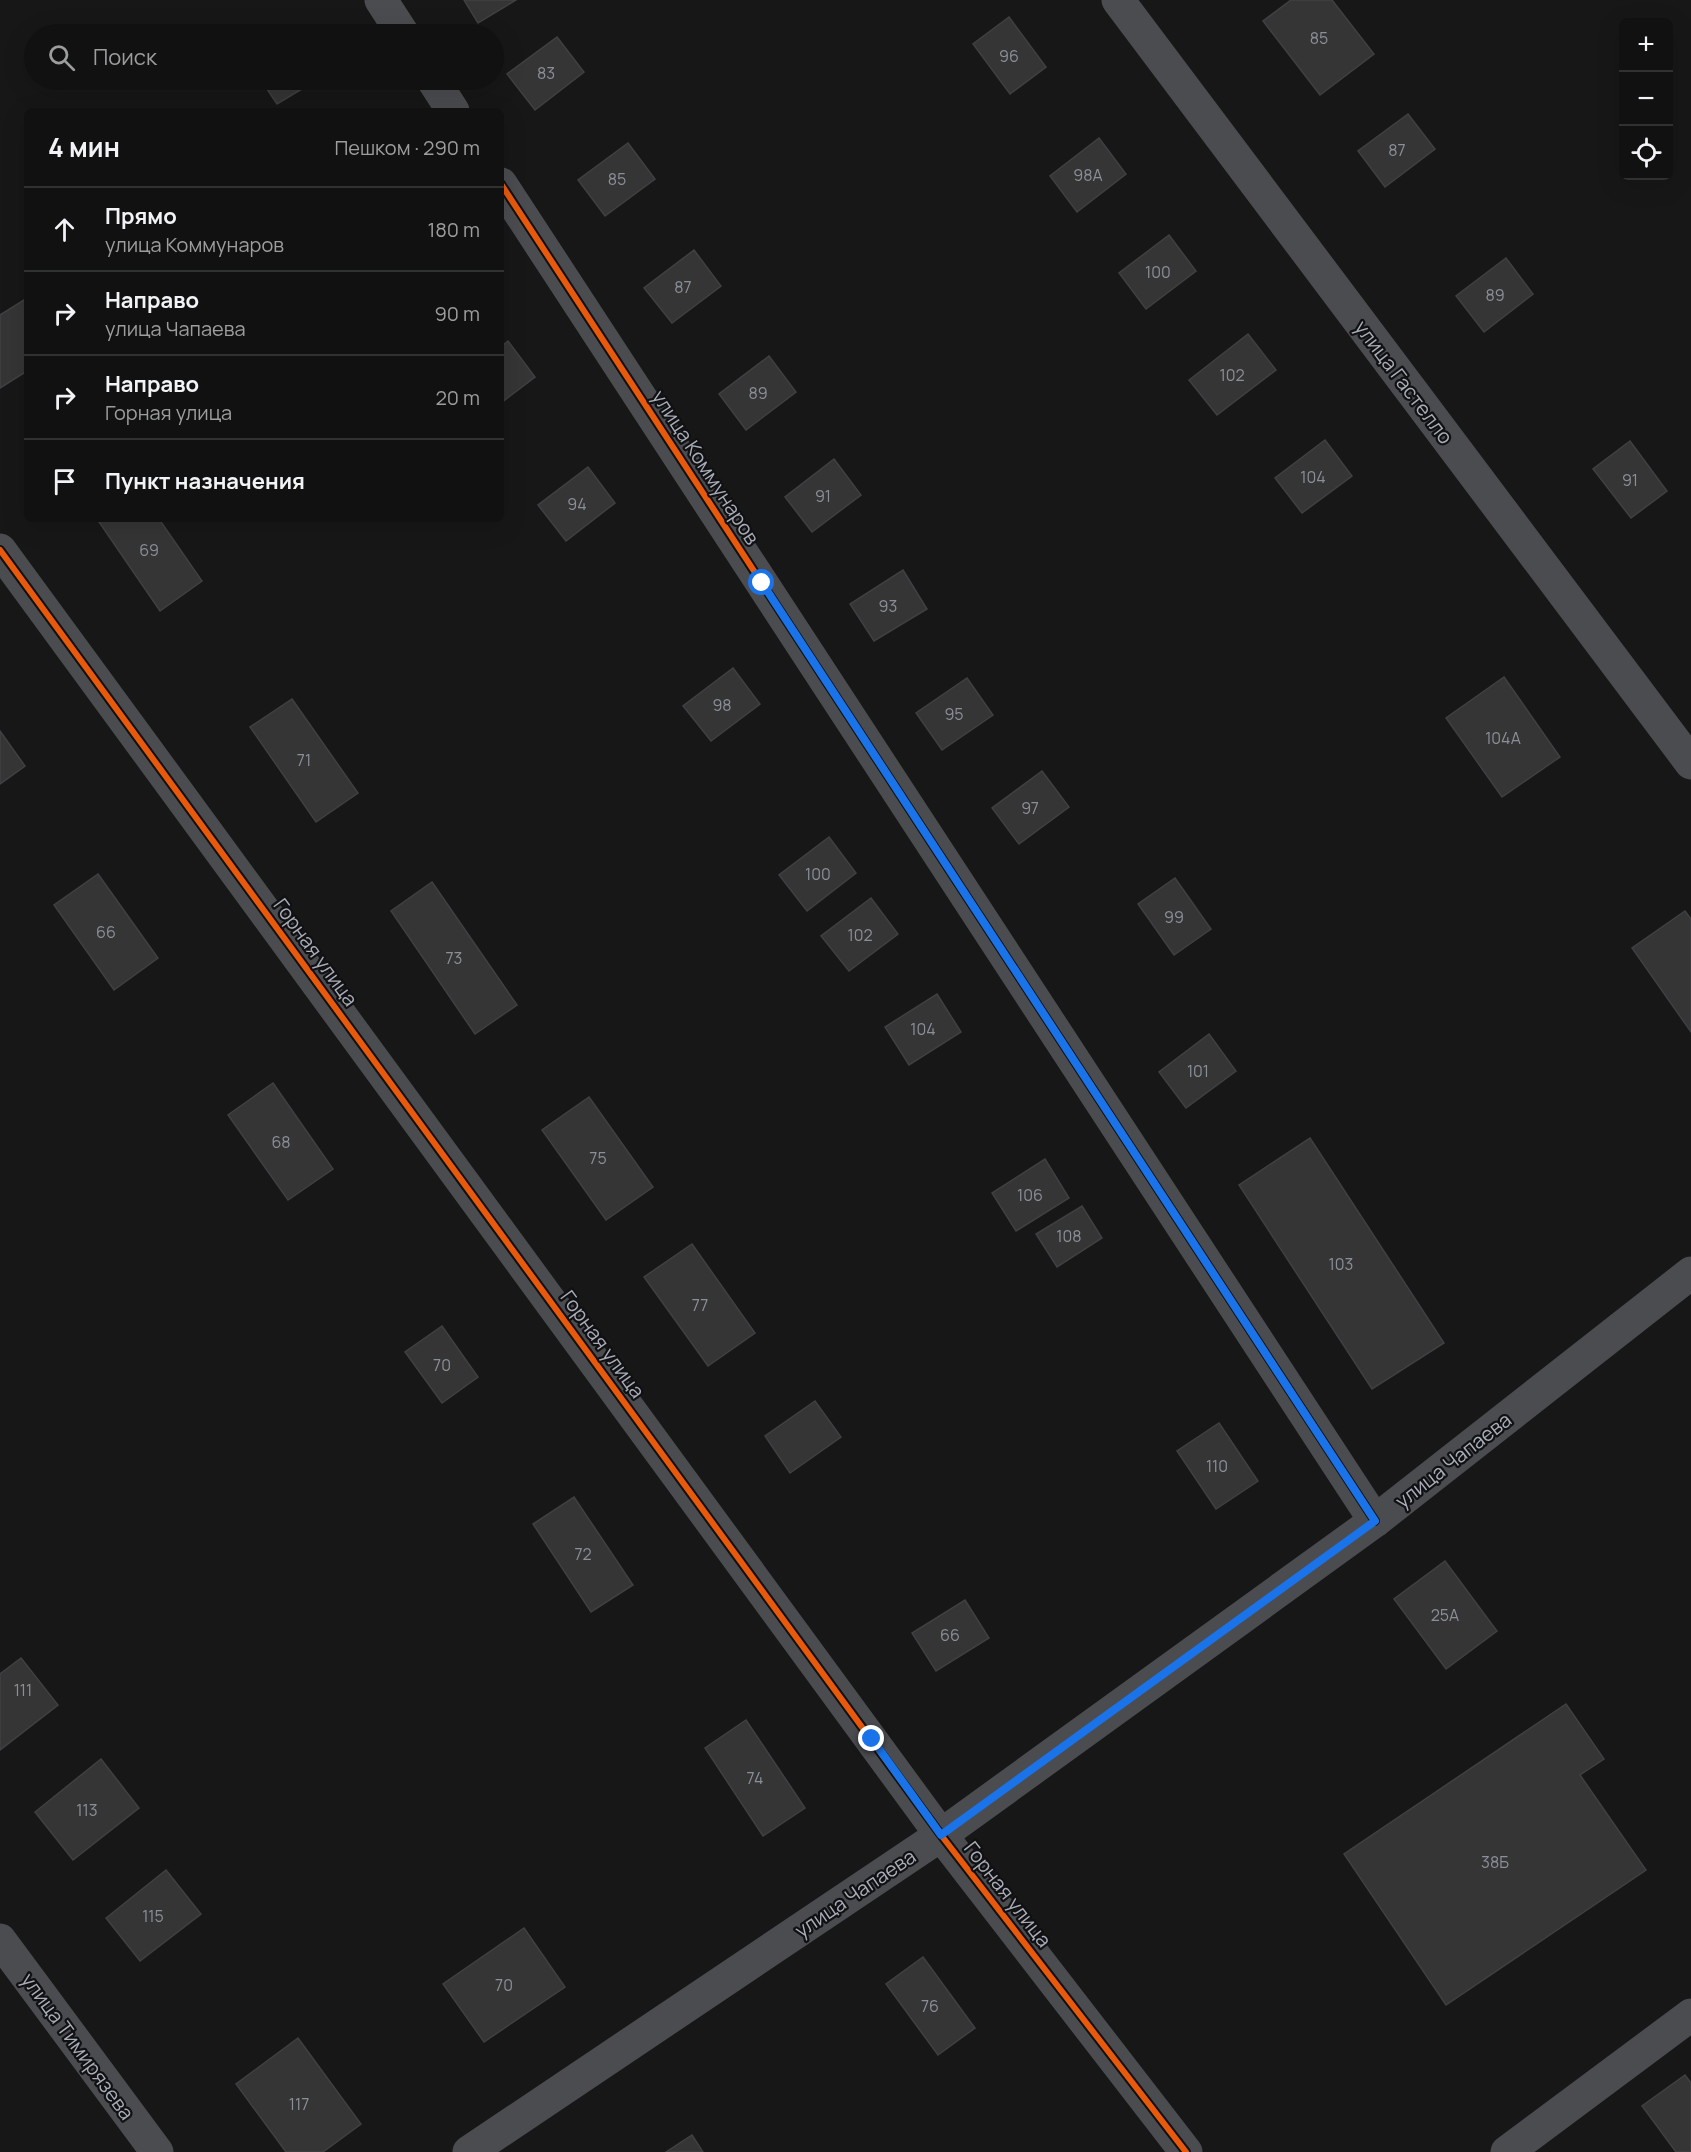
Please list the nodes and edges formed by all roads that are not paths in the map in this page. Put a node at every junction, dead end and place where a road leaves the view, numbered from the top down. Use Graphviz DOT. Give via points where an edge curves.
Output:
graph roads {
  1 [pos="381,0"];
  2 [pos="1118,0"];
  3 [pos="397,24"];
  4 [pos="439,90"];
  5 [pos="451,108"];
  6 [pos="504,189"];
  7 [pos="0,550"];
  8 [pos="1691,763"];
  9 [pos="1691,1274"];
  10 [pos="1375,1521"];
  11 [pos="941,1835"];
  12 [pos="0,1940"];
  13 [pos="1691,2015"];
  14 [pos="157,2152"];
  15 [pos="469,2152"];
  16 [pos="1186,2152"];
  17 [pos="1507,2152"];
  1 -- 3 [label="street"];
  2 -- 8 [label="street, улица Гастелло"];
  4 -- 5 [label="street"];
  6 -- 10 [label="street, улица Коммунаров"];
  7 -- 11 [label="street, Горная улица"];
  9 -- 10 [label="street, улица Чапаева"];
  10 -- 11 [label="street, улица Чапаева"];
  11 -- 15 [label="street, улица Чапаева"];
  11 -- 16 [label="street, Горная улица"];
  12 -- 14 [label="street, улица Тимирязева"];
  13 -- 17 [label="street"];
}
